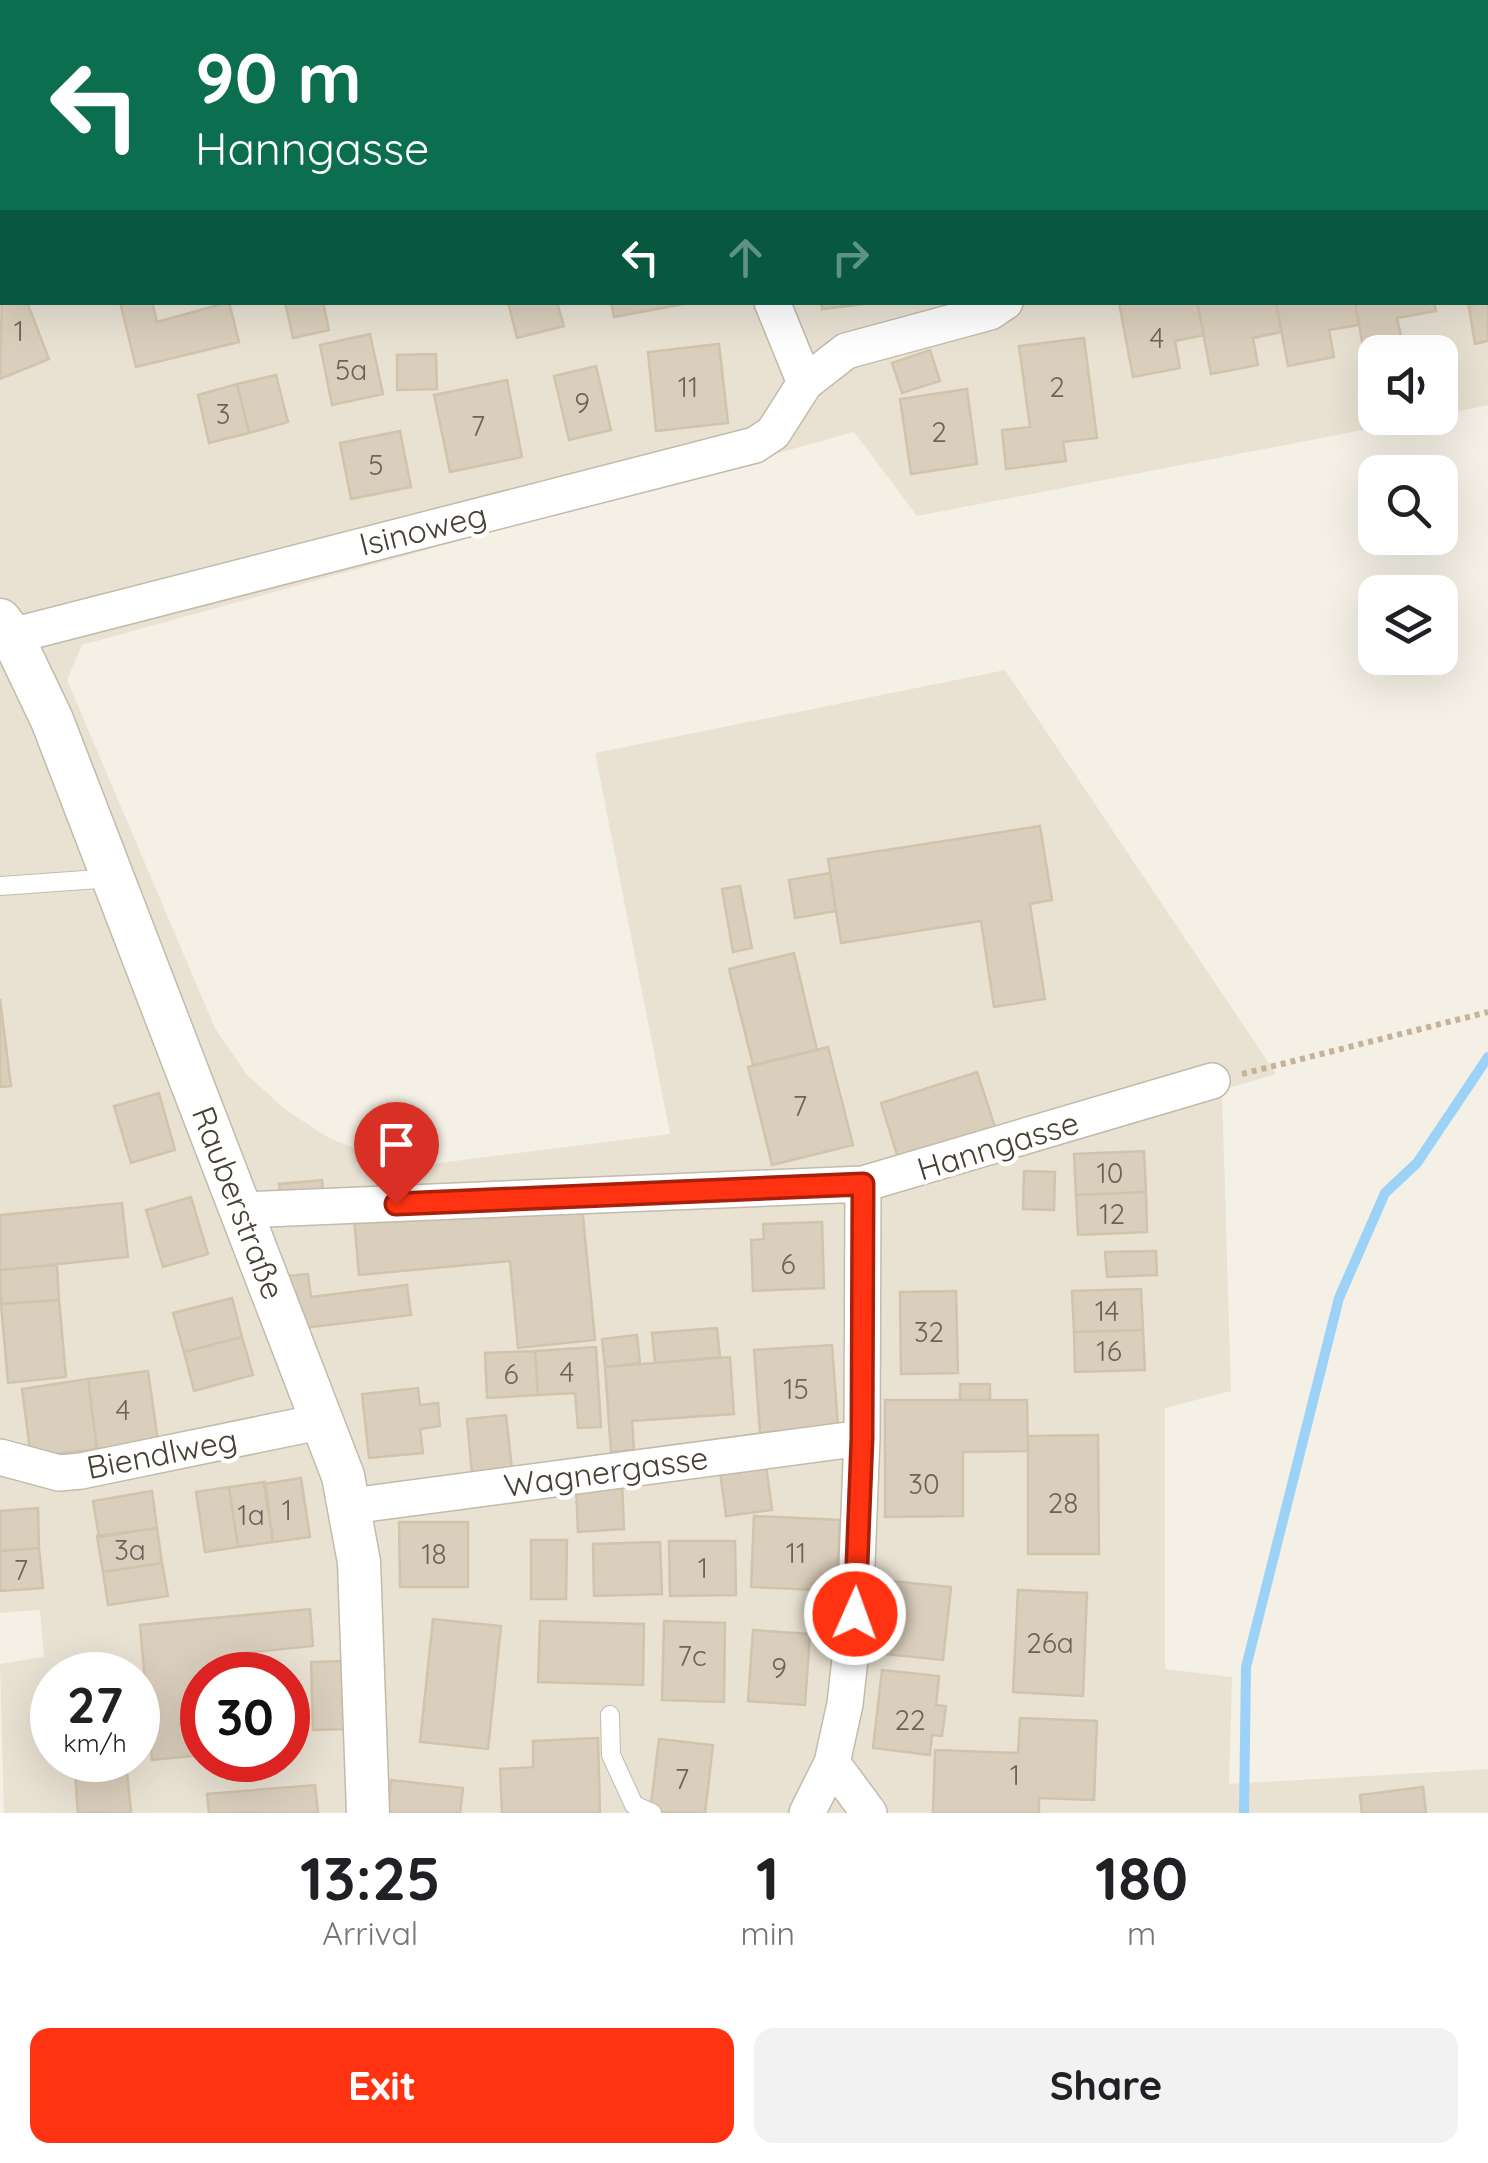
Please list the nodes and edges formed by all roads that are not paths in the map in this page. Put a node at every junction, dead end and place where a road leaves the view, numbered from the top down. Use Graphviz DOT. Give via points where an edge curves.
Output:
graph roads {
  1 [pos="773,305"];
  2 [pos="1001,305"];
  3 [pos="805,383"];
  4 [pos="6,628"];
  5 [pos="113,878"];
  6 [pos="0,886"];
  7 [pos="1212,1081"];
  8 [pos="863,1184"];
  9 [pos="240,1210"];
  10 [pos="324,1421"];
  11 [pos="862,1438"];
  12 [pos="0,1458"];
  13 [pos="351,1506"];
  14 [pos="610,1715"];
  15 [pos="832,1763"];
  16 [pos="368,1813"];
  17 [pos="652,1813"];
  18 [pos="807,1813"];
  19 [pos="868,1813"];
  1 -- 3 [label="street"];
  2 -- 3 [label="street, Isinoweg" via="846,351"];
  3 -- 4 [label="street, Isinoweg" via="773,433 755,445"];
  4 -- 5 [label="street, Rauberstraße" via="52,720"];
  5 -- 6 [label="lane"];
  5 -- 9 [label="street, Rauberstraße"];
  7 -- 8 [label="street, Hanngasse"];
  8 -- 9 [label="street, Hanngasse"];
  8 -- 11 [label="street"];
  9 -- 10 [label="street, Rauberstraße"];
  10 -- 12 [label="street, Biendlweg" via="82,1472"];
  10 -- 13 [label="street, Rauberstraße"];
  11 -- 13 [label="street, Wagnergasse"];
  11 -- 15 [label="street" via="855,1614"];
  13 -- 16 [label="street, Rauberstraße"];
  14 -- 17 [label="lane" via="611,1756 634,1805"];
  15 -- 18 [label="street"];
  15 -- 19 [label="street"];
}
